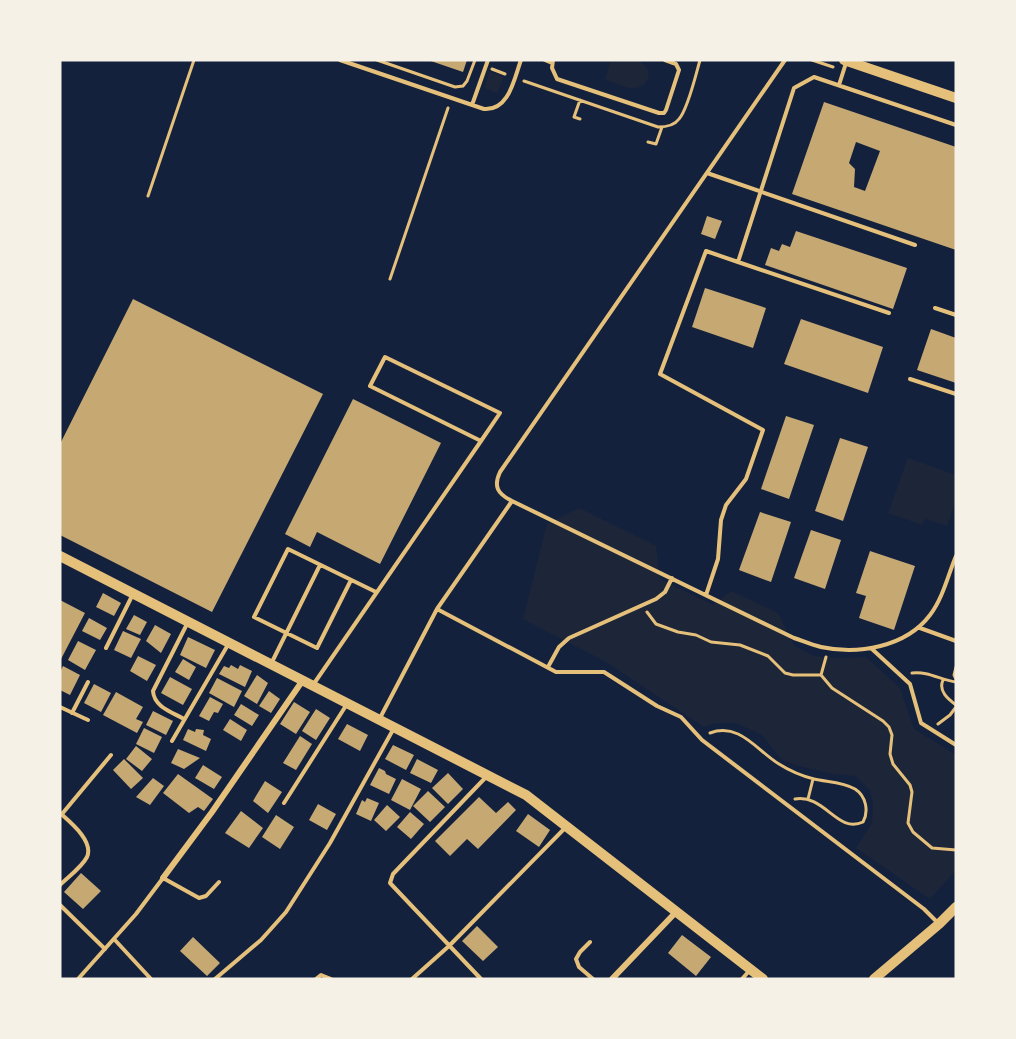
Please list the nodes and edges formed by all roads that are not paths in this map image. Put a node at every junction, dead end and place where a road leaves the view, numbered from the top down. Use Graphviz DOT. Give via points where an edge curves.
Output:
graph roads {
  1 [pos="340,60"];
  2 [pos="488,60"];
  3 [pos="521,60"];
  4 [pos="545,60"];
  5 [pos="665,60"];
  6 [pos="785,60"];
  7 [pos="846,60"];
  8 [pos="553,61"];
  9 [pos="838,85"];
  10 [pos="956,98"];
  11 [pos="472,105"];
  12 [pos="956,125"];
  13 [pos="707,172"];
  14 [pos="760,192"];
  15 [pos="915,245"];
  16 [pos="738,262"];
  17 [pos="935,308"];
  18 [pos="889,313"];
  19 [pos="956,315"];
  20 [pos="910,379"];
  21 [pos="956,394"];
  22 [pos="481,441"];
  23 [pos="512,501"];
  24 [pos="60,556"];
  25 [pos="956,556"];
  26 [pos="320,565"];
  27 [pos="672,578"];
  28 [pos="351,580"];
  29 [pos="376,592"];
  30 [pos="134,594"];
  31 [pos="706,595"];
  32 [pos="437,609"];
  33 [pos="188,622"];
  34 [pos="920,628"];
  35 [pos="286,633"];
  36 [pos="956,640"];
  37 [pos="229,642"];
  38 [pos="106,648"];
  39 [pos="872,649"];
  40 [pos="271,664"];
  41 [pos="548,667"];
  42 [pos="88,682"];
  43 [pos="308,683"];
  44 [pos="347,704"];
  45 [pos="60,707"];
  46 [pos="72,713"];
  47 [pos="184,719"];
  48 [pos="88,720"];
  49 [pos="379,720"];
  50 [pos="394,728"];
  51 [pos="172,741"];
  52 [pos="956,745"];
  53 [pos="111,755"];
  54 [pos="488,776"];
  55 [pos="284,803"];
  56 [pos="61,814"];
  57 [pos="566,827"];
  58 [pos="163,878"];
  59 [pos="219,882"];
  60 [pos="60,885"];
  61 [pos="60,905"];
  62 [pos="956,907"];
  63 [pos="676,912"];
  64 [pos="939,924"];
  65 [pos="114,939"];
  66 [pos="590,942"];
  67 [pos="449,946"];
  68 [pos="105,949"];
  69 [pos="750,969"];
  70 [pos="78,979"];
  71 [pos="151,979"];
  72 [pos="215,979"];
  73 [pos="316,979"];
  74 [pos="331,979"];
  75 [pos="412,979"];
  76 [pos="482,979"];
  77 [pos="593,979"];
  78 [pos="612,979"];
  79 [pos="742,979"];
  80 [pos="763,979"];
  81 [pos="874,979"];
  1 -- 11 [label="lane"];
  2 -- 11 [label="lane"];
  3 -- 11 [label="lane" via="510,90 498,107 484,109"];
  4 -- 8 [label="lane"];
  5 -- 8 [label="lane" via="676,63 679,70 664,113 557,79"];
  6 -- 13 [label="lane"];
  7 -- 9 [label="lane"];
  7 -- 10 [label="street"];
  9 -- 12 [label="lane"];
  9 -- 14 [label="lane" via="814,77 794,88"];
  13 -- 14 [label="lane"];
  13 -- 23 [label="lane" via="500,472 497,490"];
  14 -- 15 [label="lane"];
  14 -- 16 [label="lane"];
  16 -- 18 [label="lane"];
  16 -- 31 [label="lane" via="706,251 660,374 763,430 746,479 724,513 718,560"];
  17 -- 19 [label="lane"];
  20 -- 21 [label="lane"];
  22 -- 22 [label="lane" via="370,386 385,357 500,413"];
  22 -- 29 [label="lane"];
  23 -- 27 [label="lane"];
  23 -- 32 [label="lane"];
  24 -- 30 [label="street"];
  25 -- 34 [label="lane" via="932,613"];
  26 -- 28 [label="lane"];
  26 -- 35 [label="lane"];
  26 -- 35 [label="lane" via="288,549 254,617"];
  27 -- 31 [label="lane"];
  27 -- 41 [label="lane" via="656,599 569,638"];
  28 -- 29 [label="lane"];
  28 -- 35 [label="lane" via="317,648"];
  29 -- 43 [label="lane"];
  30 -- 33 [label="street"];
  30 -- 38 [label="lane"];
  31 -- 39 [label="lane" via="794,638 828,647"];
  32 -- 41 [label="lane"];
  32 -- 49 [label="lane"];
  33 -- 37 [label="street"];
  33 -- 47 [label="lane" via="153,691 159,705"];
  34 -- 36 [label="lane"];
  34 -- 39 [label="lane"];
  35 -- 40 [label="lane"];
  37 -- 40 [label="street"];
  37 -- 47 [label="lane"];
  39 -- 52 [label="lane" via="910,684 921,723"];
  40 -- 43 [label="street"];
  41 -- 64 [label="lane" via="556,672 604,672 681,717 702,740"];
  42 -- 46 [label="lane"];
  43 -- 44 [label="street"];
  43 -- 58 [label="street"];
  44 -- 49 [label="street"];
  44 -- 55 [label="lane"];
  45 -- 46 [label="lane"];
  46 -- 48 [label="lane"];
  47 -- 51 [label="lane"];
  49 -- 50 [label="street"];
  50 -- 54 [label="street"];
  50 -- 72 [label="lane" via="330,843 286,912 261,940"];
  53 -- 56 [label="lane"];
  54 -- 57 [label="street" via="526,795"];
  54 -- 67 [label="lane" via="390,878 394,888"];
  56 -- 60 [label="lane" via="85,839 88,852 86,859"];
  57 -- 63 [label="street"];
  57 -- 67 [label="lane"];
  58 -- 59 [label="lane" via="195,898 206,896"];
  58 -- 65 [label="lane"];
  61 -- 68 [label="lane"];
  62 -- 64 [label="street"];
  63 -- 69 [label="street"];
  63 -- 78 [label="street"];
  64 -- 81 [label="street"];
  65 -- 68 [label="lane"];
  65 -- 71 [label="lane"];
  66 -- 77 [label="lane" via="576,959"];
  67 -- 75 [label="lane"];
  67 -- 76 [label="lane"];
  68 -- 70 [label="lane"];
  69 -- 79 [label="lane"];
  69 -- 80 [label="street"];
  73 -- 74 [label="lane" via="321,975"];
}
